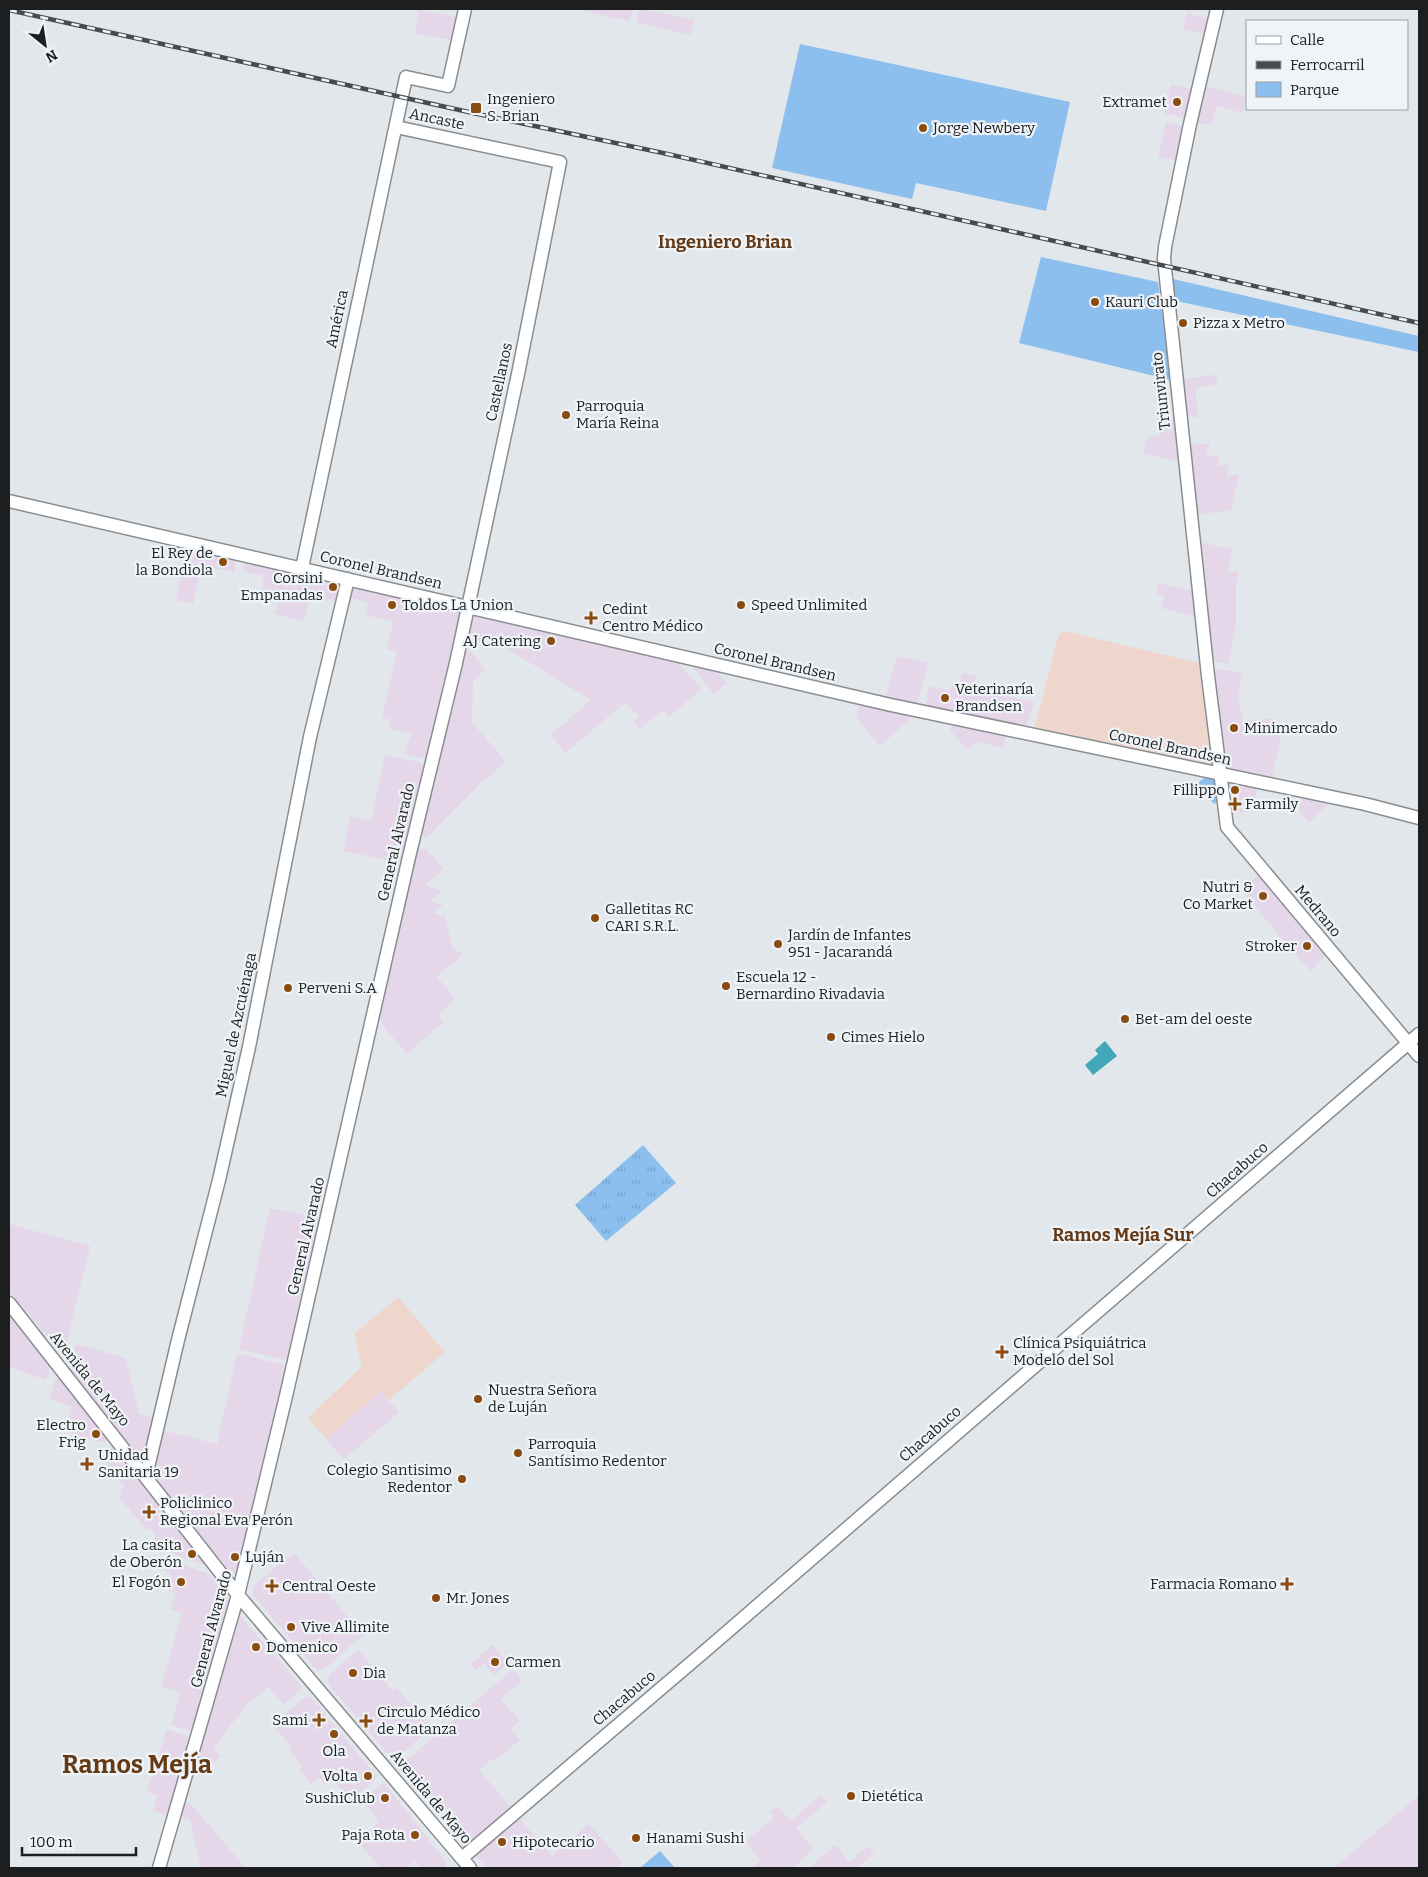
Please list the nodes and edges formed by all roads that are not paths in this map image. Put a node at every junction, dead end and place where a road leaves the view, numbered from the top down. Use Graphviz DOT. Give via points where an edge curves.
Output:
graph roads {
  1 [pos="465,9"];
  2 [pos="1217,9"];
  3 [pos="396,127"];
  4 [pos="560,162"];
  5 [pos="9,501"];
  6 [pos="302,568"];
  7 [pos="348,579"];
  8 [pos="468,608"];
  9 [pos="1220,774"];
  10 [pos="1419,818"];
  11 [pos="1419,1034"];
  12 [pos="1408,1043"];
  13 [pos="1419,1056"];
  14 [pos="9,1303"];
  15 [pos="146,1476"];
  16 [pos="238,1595"];
  17 [pos="462,1858"];
  18 [pos="159,1868"];
  19 [pos="470,1868"];
  1 -- 3 [label="street, América" via="448,86 406,77"];
  2 -- 9 [label="street, Triunvirato" via="1164,258"];
  3 -- 4 [label="street, Ancaste"];
  3 -- 6 [label="street, América"];
  4 -- 8 [label="street, Castellanos"];
  5 -- 6 [label="street, Coronel Brandsen"];
  6 -- 7 [label="street, Coronel Brandsen"];
  7 -- 8 [label="street, Coronel Brandsen"];
  7 -- 15 [label="street, Miguel de Azcuénaga" via="310,736 251,1037 219,1180"];
  8 -- 9 [label="street, Coronel Brandsen" via="891,705"];
  8 -- 16 [label="street, General Alvarado"];
  9 -- 10 [label="street, Coronel Brandsen"];
  9 -- 12 [label="street, Medrano" via="1226,827"];
  11 -- 12 [label="street, Chacabuco"];
  12 -- 13 [label="street, Medrano"];
  12 -- 17 [label="street, Chacabuco"];
  14 -- 15 [label="street, Avenida de Mayo"];
  15 -- 16 [label="street, Avenida de Mayo"];
  16 -- 17 [label="street, Avenida de Mayo"];
  16 -- 18 [label="street, General Alvarado"];
  17 -- 19 [label="street, Avenida de Mayo"];
}
